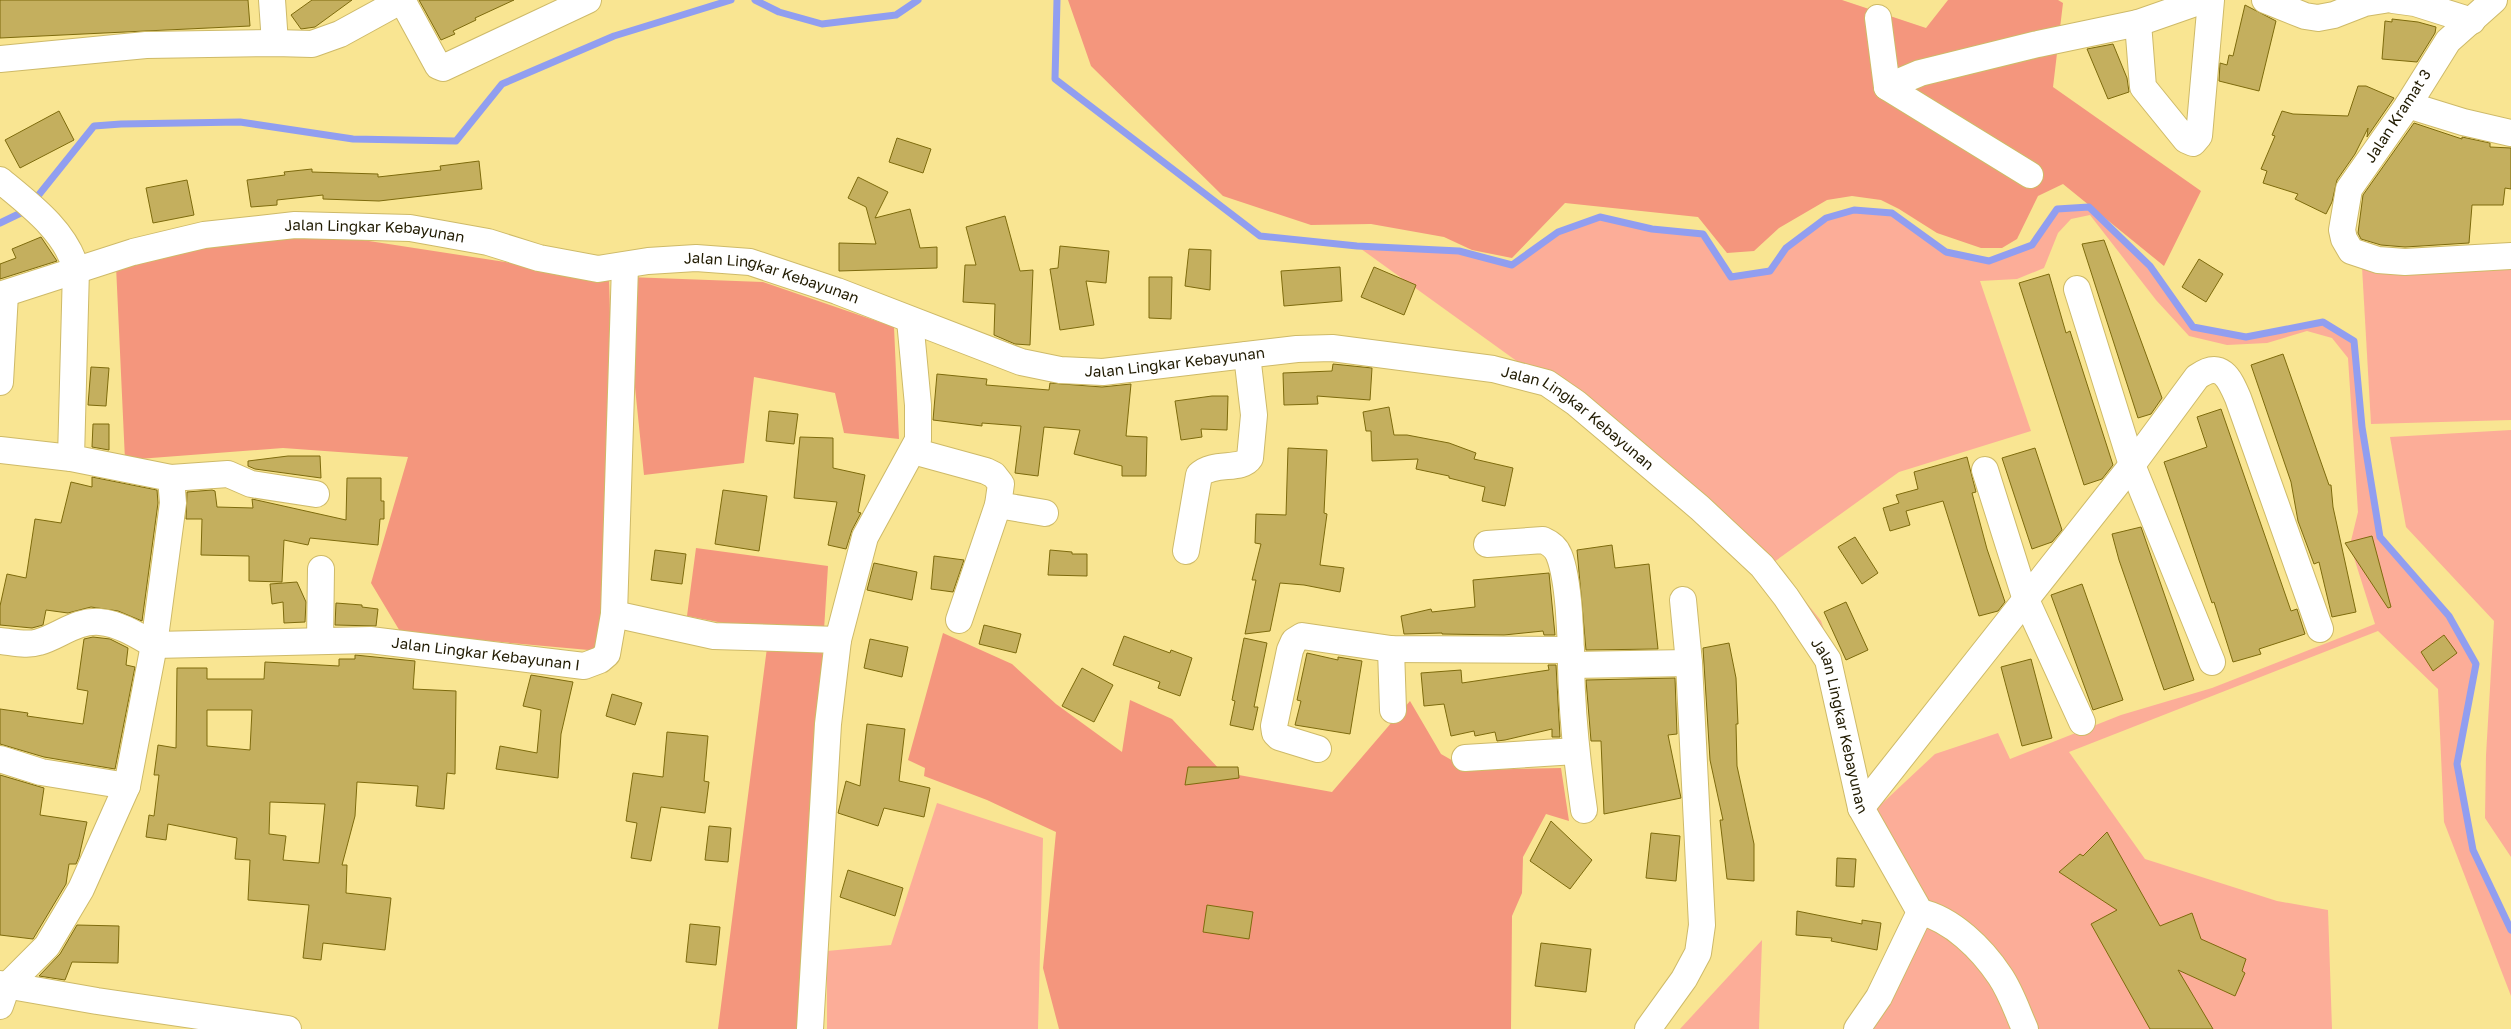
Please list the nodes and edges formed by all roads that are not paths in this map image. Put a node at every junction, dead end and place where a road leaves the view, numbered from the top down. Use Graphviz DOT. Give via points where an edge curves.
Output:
graph roads {
  1 [pos="272,0"];
  2 [pos="402,0"];
  3 [pos="588,0"];
  4 [pos="2204,0"];
  5 [pos="2211,0"];
  6 [pos="2265,0"];
  7 [pos="2384,0"];
  8 [pos="2393,0"];
  9 [pos="2494,0"];
  10 [pos="1878,18"];
  11 [pos="2472,21"];
  12 [pos="2138,24"];
  13 [pos="275,43"];
  14 [pos="0,59"];
  15 [pos="1886,87"];
  16 [pos="2408,105"];
  17 [pos="2511,133"];
  18 [pos="2030,175"];
  19 [pos="0,180"];
  20 [pos="2511,256"];
  21 [pos="625,266"];
  22 [pos="76,269"];
  23 [pos="2077,289"];
  24 [pos="2,295"];
  25 [pos="910,320"];
  26 [pos="1247,355"];
  27 [pos="0,382"];
  28 [pos="0,450"];
  29 [pos="913,451"];
  30 [pos="71,458"];
  31 [pos="2132,465"];
  32 [pos="1985,470"];
  33 [pos="171,478"];
  34 [pos="316,494"];
  35 [pos="998,505"];
  36 [pos="1045,513"];
  37 [pos="1487,544"];
  38 [pos="1186,550"];
  39 [pos="321,569"];
  40 [pos="1683,600"];
  41 [pos="2026,600"];
  42 [pos="614,614"];
  43 [pos="959,620"];
  44 [pos="2320,629"];
  45 [pos="0,640"];
  46 [pos="838,640"];
  47 [pos="320,641"];
  48 [pos="154,644"];
  49 [pos="1391,649"];
  50 [pos="1571,657"];
  51 [pos="2212,662"];
  52 [pos="1689,663"];
  53 [pos="1393,710"];
  54 [pos="2082,722"];
  55 [pos="1318,749"];
  56 [pos="1576,751"];
  57 [pos="1465,758"];
  58 [pos="0,759"];
  59 [pos="128,786"];
  60 [pos="1861,808"];
  61 [pos="1584,810"];
  62 [pos="1920,912"];
  63 [pos="2,992"];
  64 [pos="288,1029"];
  65 [pos="810,1029"];
  66 [pos="1648,1029"];
  67 [pos="1857,1029"];
  68 [pos="2025,1029"];
  1 -- 13 [label="street"];
  2 -- 3 [label="street" via="438,66 443,68"];
  2 -- 13 [label="street" via="340,34 312,44"];
  4 -- 12 [label="street"];
  5 -- 12 [label="street" via="2199,136 2194,143 2186,140 2143,86"];
  6 -- 7 [label="street" via="2318,18"];
  8 -- 11 [label="street" via="2415,2"];
  9 -- 11 [label="street, Jalan Kramat 3"];
  10 -- 15 [label="street"];
  11 -- 16 [label="street, Jalan Kramat 3" via="2448,41"];
  12 -- 15 [label="street" via="1920,72"];
  13 -- 14 [label="street" via="146,45"];
  15 -- 18 [label="street"];
  16 -- 17 [label="street"];
  16 -- 20 [label="street, Jalan Kramat 3" via="2349,189 2342,230 2351,251 2378,260 2405,262"];
  19 -- 22 [label="street" via="45,219 72,255"];
  21 -- 22 [label="street, Jalan Lingkar Kebayunan" via="598,269 539,258 488,242 410,228 295,225 204,235"];
  21 -- 25 [label="street, Jalan Lingkar Kebayunan" via="696,258 750,262"];
  21 -- 42 [label="street, Jalan Lingkar Kebayunan I"];
  22 -- 24 [label="street, Jalan Lingkar Kebayunan"];
  22 -- 30 [label="street"];
  23 -- 31 [label="street"];
  24 -- 27 [label="street"];
  25 -- 26 [label="street, Jalan Lingkar Kebayunan" via="1021,362 1060,370 1102,372"];
  25 -- 29 [label="street" via="918,405 918,440"];
  26 -- 38 [label="street" via="1254,415 1250,458 1244,464 1209,468 1199,475"];
  26 -- 60 [label="street, Jalan Lingkar Kebayunan" via="1332,348 1493,369 1547,383 1576,403 1700,508 1762,566 1786,597 1828,660"];
  28 -- 30 [label="street"];
  29 -- 35 [label="street" via="994,475 1001,484"];
  29 -- 46 [label="street" via="865,537"];
  30 -- 33 [label="street"];
  31 -- 41 [label="street"];
  31 -- 44 [label="street" via="2197,376 2206,370 2216,369 2224,373 2238,398"];
  31 -- 51 [label="street"];
  32 -- 41 [label="street"];
  33 -- 34 [label="street" via="228,474 251,484"];
  33 -- 48 [label="street" via="174,502"];
  35 -- 36 [label="street"];
  35 -- 43 [label="street"];
  37 -- 50 [label="street" via="1543,540 1558,553 1563,568"];
  39 -- 47 [label="street"];
  40 -- 52 [label="street"];
  41 -- 54 [label="street"];
  41 -- 60 [label="street"];
  42 -- 46 [label="street" via="714,636"];
  42 -- 47 [label="street, Jalan Lingkar Kebayunan I" via="607,654 584,666 370,640"];
  45 -- 48 [label="street" via="38,642 72,626 100,622"];
  46 -- 65 [label="street" via="828,724"];
  47 -- 48 [label="street, Jalan Lingkar Kebayunan I"];
  48 -- 59 [label="street"];
  49 -- 50 [label="street"];
  49 -- 53 [label="street"];
  49 -- 55 [label="street" via="1311,636 1302,636 1294,641 1275,733"];
  50 -- 52 [label="street"];
  50 -- 56 [label="street"];
  52 -- 66 [label="street" via="1702,924 1698,953 1684,979"];
  56 -- 57 [label="street"];
  56 -- 61 [label="street"];
  58 -- 59 [label="street" via="41,772"];
  59 -- 63 [label="street" via="81,889 48,946"];
  60 -- 62 [label="street, Jalan Lingkar Kebayunan"];
  62 -- 67 [label="street" via="1878,997"];
  62 -- 68 [label="street" via="1943,919 1976,947 2000,976"];
  63 -- 64 [label="street"];
}
